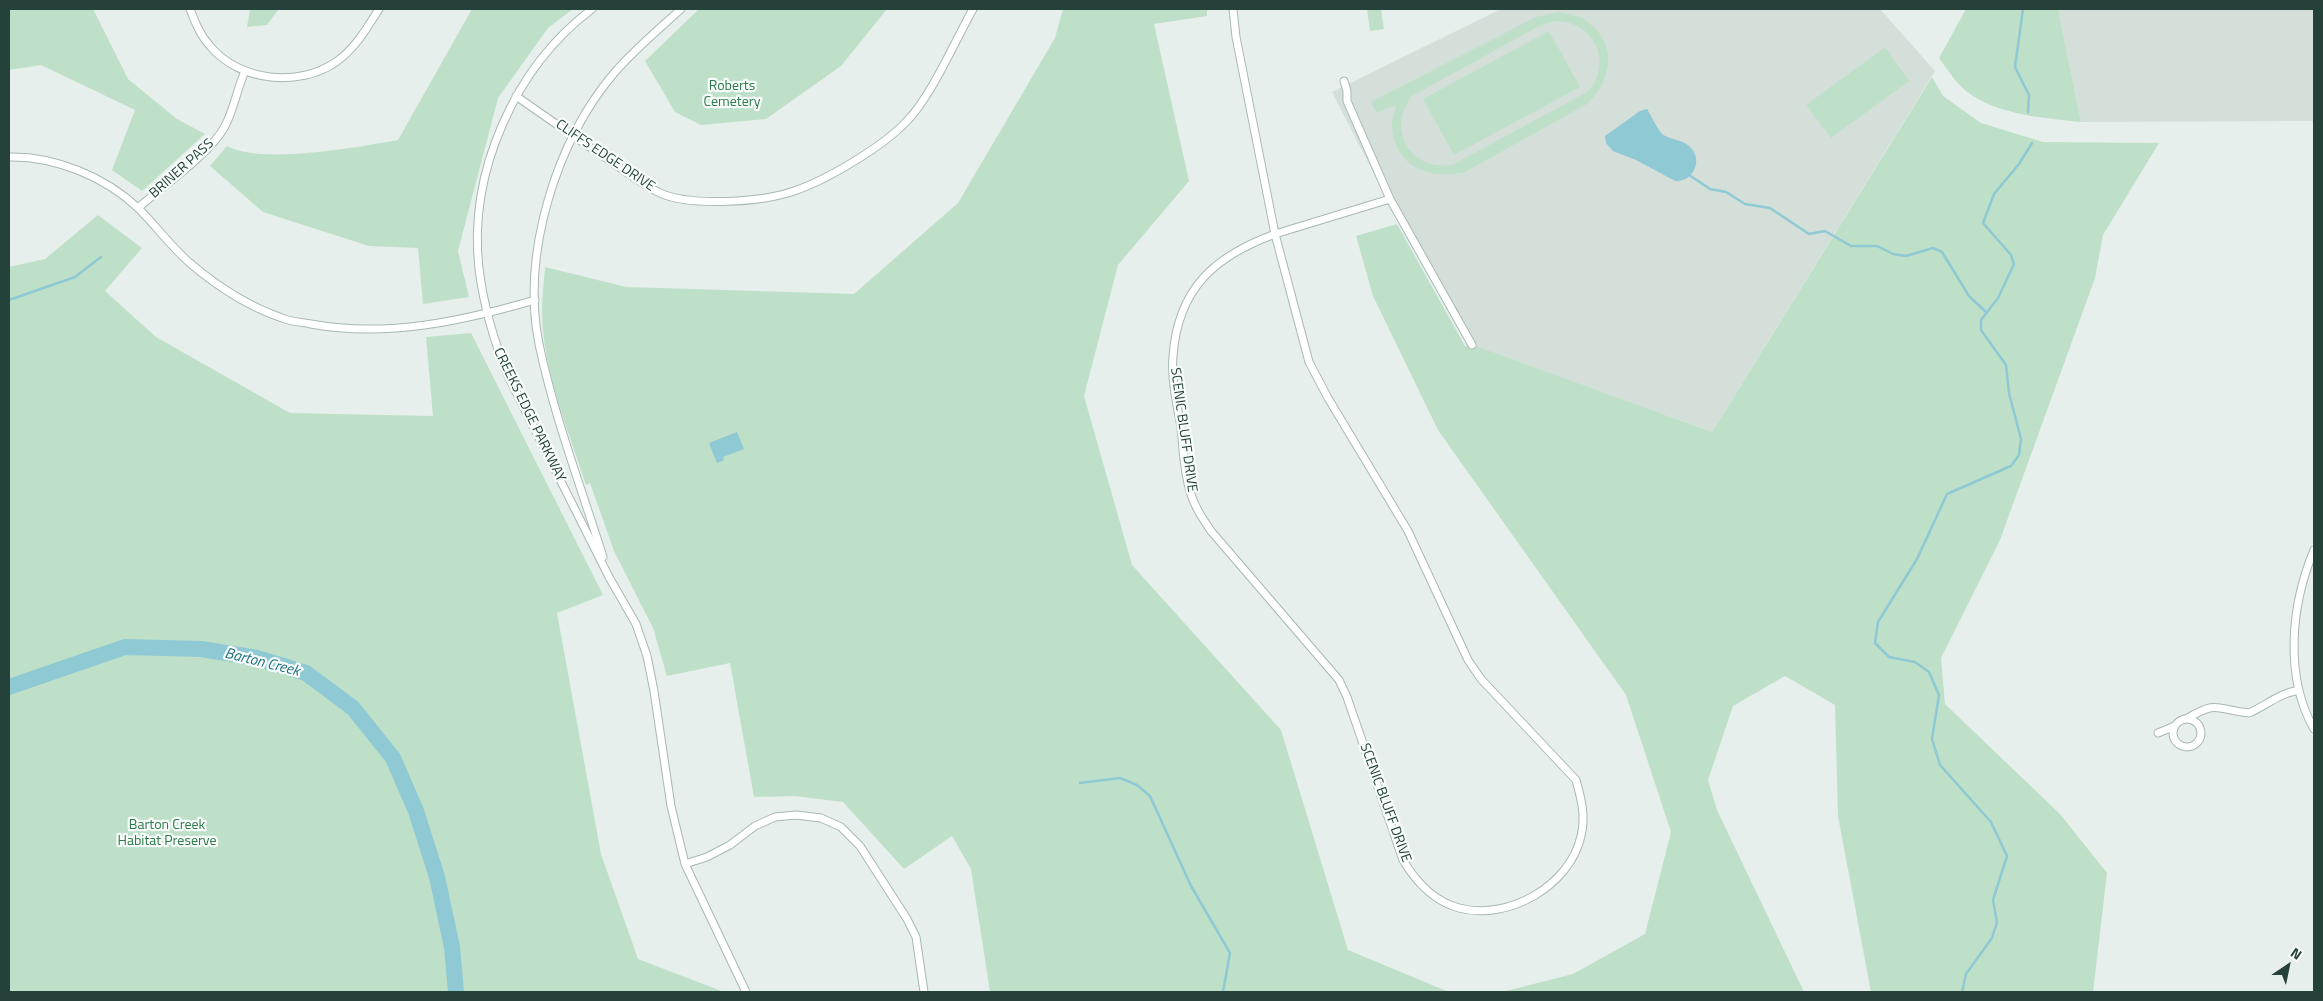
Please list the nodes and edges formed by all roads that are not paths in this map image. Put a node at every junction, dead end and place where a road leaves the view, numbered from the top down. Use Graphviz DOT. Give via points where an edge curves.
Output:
graph roads {
  1 [pos="190,9"];
  2 [pos="379,9"];
  3 [pos="592,9"];
  4 [pos="680,9"];
  5 [pos="973,9"];
  6 [pos="1233,9"];
  7 [pos="245,71"];
  8 [pos="1344,81"];
  9 [pos="516,96"];
  10 [pos="573,135"];
  11 [pos="9,156"];
  12 [pos="1390,199"];
  13 [pos="138,208"];
  14 [pos="1275,234"];
  15 [pos="535,300"];
  16 [pos="486,314"];
  17 [pos="1472,345"];
  18 [pos="2314,550"];
  19 [pos="609,577"];
  20 [pos="2299,690"];
  21 [pos="2186,719"];
  22 [pos="2175,726"];
  23 [pos="2314,729"];
  24 [pos="2158,733"];
  25 [pos="685,864"];
  26 [pos="746,992"];
  27 [pos="924,992"];
  1 -- 7 [label="street" via="200,33 211,48"];
  2 -- 7 [label="street" via="353,47 320,71 300,76 269,77"];
  3 -- 9 [label="street, CREEKS EDGE PARKWAY" via="558,39"];
  4 -- 10 [label="street, CREEKS EDGE PARKWAY" via="615,72"];
  5 -- 10 [label="street, CLIFFS EDGE DRIVE" via="920,105 907,122 888,139 818,181 793,192 717,202 687,201 661,193 637,180"];
  6 -- 14 [label="street, SCENIC BLUFF DRIVE"];
  7 -- 13 [label="street, BRINER PASS" via="226,125 215,142"];
  8 -- 12 [label="street" via="1347,102"];
  9 -- 10 [label="street, CLIFFS EDGE DRIVE"];
  9 -- 16 [label="street, CREEKS EDGE PARKWAY" via="502,126 483,192 479,267"];
  10 -- 15 [label="street, CREEKS EDGE PARKWAY" via="558,170 538,246"];
  11 -- 13 [label="street" via="57,164 89,175"];
  12 -- 14 [label="street, SCENIC BLUFF DRIVE"];
  12 -- 17 [label="street"];
  13 -- 16 [label="street" via="190,263 221,287 282,319 343,330 404,328"];
  14 -- 14 [label="street, SCENIC BLUFF DRIVE" via="1244,245 1216,264 1193,289 1179,320 1173,357 1190,491 1212,531 1339,680 1402,860 1415,880 1433,896 1458,908 1500,909 1536,895 1554,882 1576,853 1584,818 1576,780 1481,679 1468,660 1408,531 1309,362"];
  15 -- 16 [label="street"];
  15 -- 19 [label="street, CREEKS EDGE PARKWAY" via="539,342 550,386"];
  16 -- 19 [label="street, CREEKS EDGE PARKWAY" via="509,378"];
  18 -- 20 [label="street" via="2299,592 2295,630"];
  19 -- 25 [label="street, CREEKS EDGE PARKWAY" via="636,624 647,656 671,806"];
  20 -- 21 [label="street" via="2278,696 2249,713 2212,706"];
  20 -- 23 [label="street" via="2304,711"];
  21 -- 22 [label="street"];
  21 -- 22 [label="street" via="2195,721 2201,729 2200,738 2194,745 2185,746 2178,742 2174,735"];
  22 -- 24 [label="street"];
  25 -- 26 [label="street, CREEKS EDGE PARKWAY"];
  25 -- 27 [label="street" via="730,845 755,826 775,817 821,818 841,828 860,846 907,919 916,937"];
}
